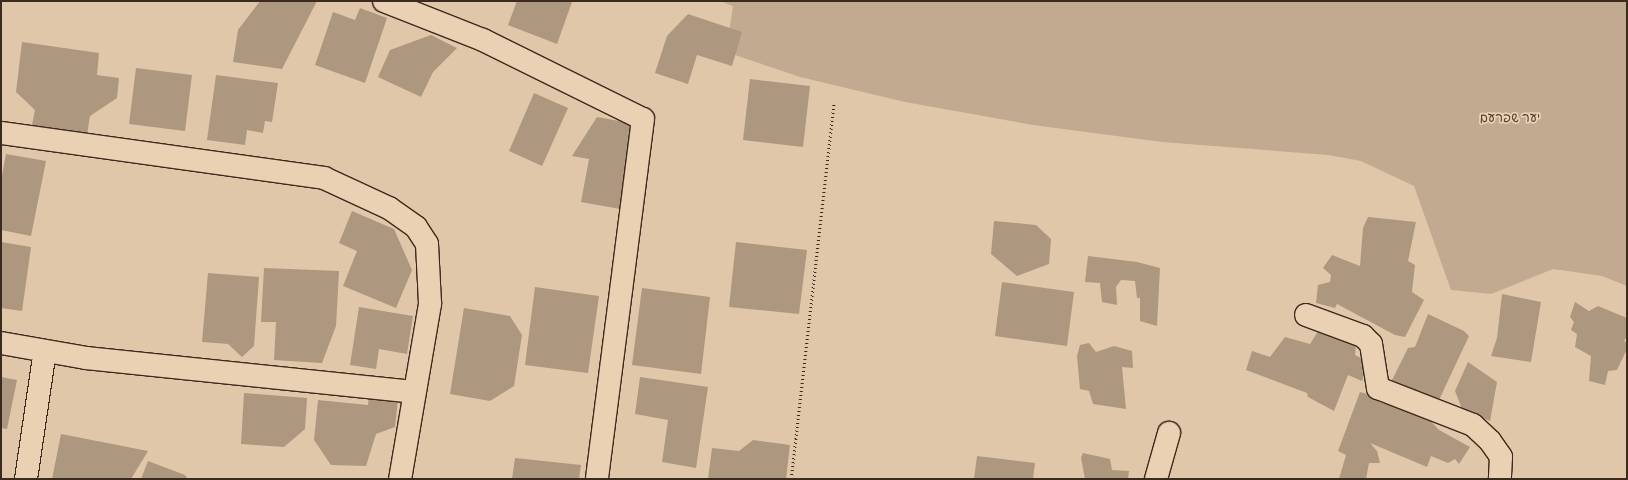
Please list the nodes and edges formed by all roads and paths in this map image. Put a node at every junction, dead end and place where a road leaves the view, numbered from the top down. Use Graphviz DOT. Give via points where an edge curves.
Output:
graph roads {
  1 [pos="384,1"];
  2 [pos="834,102"];
  3 [pos="1,133"];
  4 [pos="1306,315"];
  5 [pos="1,343"];
  6 [pos="45,351"];
  7 [pos="413,392"];
  8 [pos="1169,433"];
  9 [pos="26,479"];
  10 [pos="400,479"];
  11 [pos="597,479"];
  12 [pos="791,479"];
  13 [pos="1156,479"];
  14 [pos="1500,479"];
  1 -- 11 [label="street" via="483,40 642,119"];
  2 -- 12 [label="path"];
  3 -- 7 [label="street" via="324,178 389,208 416,227 427,244 430,304"];
  4 -- 14 [label="street" via="1363,336 1371,344 1378,388 1473,425 1490,441 1501,458"];
  5 -- 6 [label="street"];
  6 -- 7 [label="street" via="86,358"];
  6 -- 9 [label="street"];
  7 -- 10 [label="street"];
  8 -- 13 [label="street"];
}
